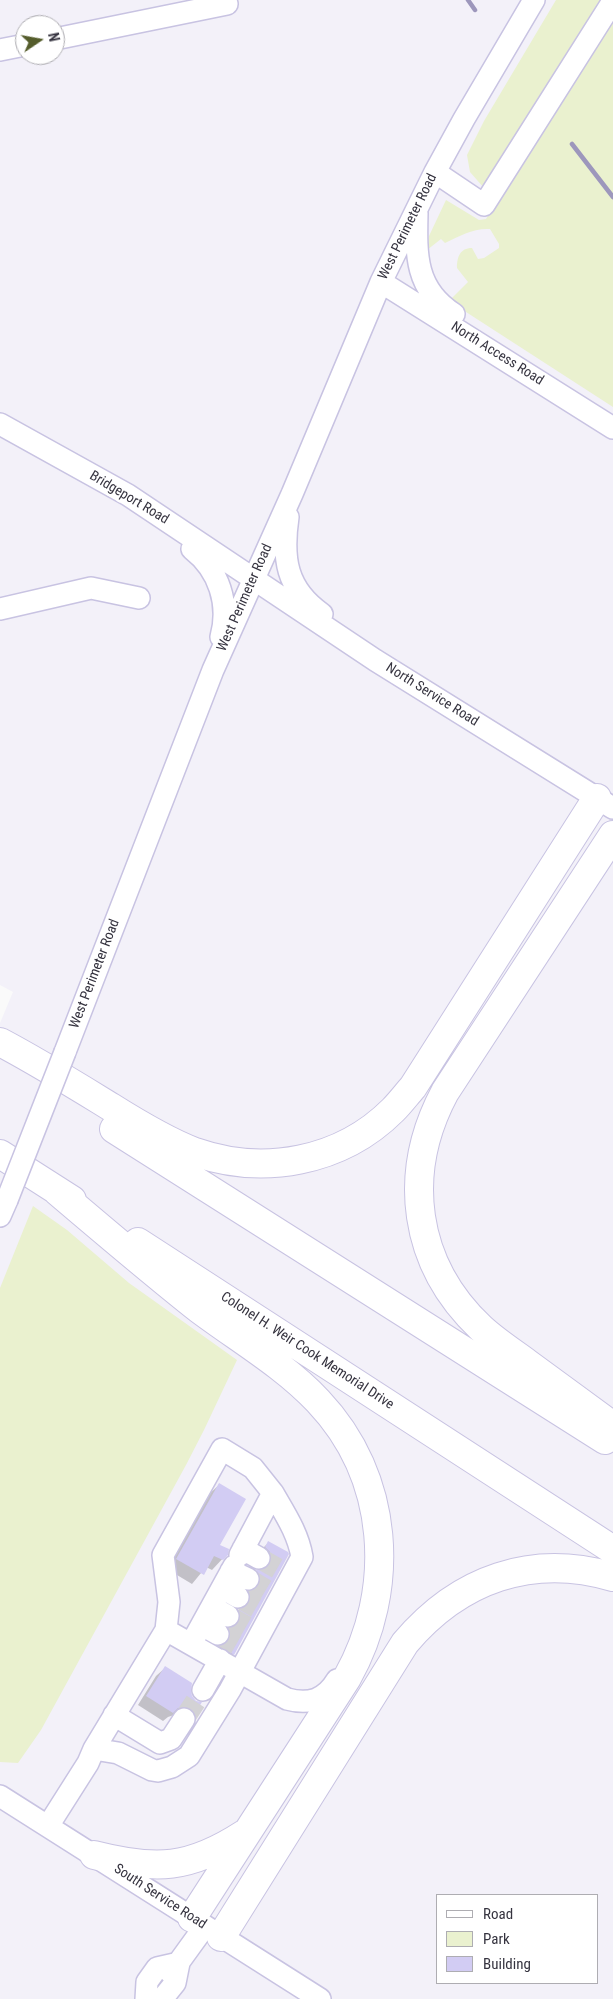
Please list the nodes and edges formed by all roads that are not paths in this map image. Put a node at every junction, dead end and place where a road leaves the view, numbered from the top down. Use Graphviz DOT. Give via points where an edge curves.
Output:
graph roads {
  1 [pos="534,0"];
  2 [pos="613,1"];
  3 [pos="227,4"];
  4 [pos="65,37"];
  5 [pos="15,47"];
  6 [pos="0,50"];
  7 [pos="436,172"];
  8 [pos="417,208"];
  9 [pos="381,282"];
  10 [pos="494,352"];
  11 [pos="0,424"];
  12 [pos="613,428"];
  13 [pos="93,476"];
  14 [pos="292,494"];
  15 [pos="253,580"];
  16 [pos="139,598"];
  17 [pos="0,609"];
  18 [pos="375,660"];
  19 [pos="213,670"];
  20 [pos="605,803"];
  21 [pos="613,834"];
  22 [pos="0,1042"];
  23 [pos="0,1055"];
  24 [pos="0,1154"];
  25 [pos="57,1190"];
  26 [pos="3,1208"];
  27 [pos="613,1426"];
  28 [pos="613,1445"];
  29 [pos="278,1501"];
  30 [pos="613,1550"];
  31 [pos="613,1577"];
  32 [pos="166,1630"];
  33 [pos="368,1632"];
  34 [pos="191,1644"];
  35 [pos="220,1660"];
  36 [pos="240,1672"];
  37 [pos="203,1690"];
  38 [pos="114,1716"];
  39 [pos="184,1720"];
  40 [pos="94,1749"];
  41 [pos="0,1796"];
  42 [pos="48,1826"];
  43 [pos="250,1831"];
  44 [pos="94,1855"];
  45 [pos="206,1927"];
  46 [pos="179,1963"];
  47 [pos="146,1999"];
  48 [pos="153,1999"];
  49 [pos="162,1999"];
  50 [pos="320,1999"];
  1 -- 7 [label="street, West Perimeter Road"];
  2 -- 7 [label="street" via="484,205"];
  3 -- 4 [label="street"];
  5 -- 6 [label="street"];
  7 -- 8 [label="street, West Perimeter Road"];
  8 -- 9 [label="street, West Perimeter Road"];
  8 -- 10 [label="street" via="418,264 427,287 442,306 461,319"];
  9 -- 10 [label="street, North Access Road"];
  9 -- 14 [label="street, West Perimeter Road"];
  10 -- 12 [label="street, North Access Road"];
  11 -- 13 [label="street, Bridgeport Road"];
  13 -- 15 [label="street, Bridgeport Road" via="163,517"];
  13 -- 19 [label="street" via="201,556 213,571 222,595 224,617"];
  14 -- 15 [label="street, West Perimeter Road"];
  14 -- 18 [label="street" via="285,546 294,585 317,610"];
  15 -- 18 [label="street, North Service Road"];
  15 -- 19 [label="street, West Perimeter Road"];
  16 -- 17 [label="street" via="91,588"];
  18 -- 20 [label="street, North Service Road"];
  19 -- 26 [label="street, West Perimeter Road, bridge"];
  20 -- 22 [label="highway" via="412,1087 392,1111 342,1146 288,1162 264,1164 215,1158 138,1123"];
  21 -- 27 [label="highway" via="438,1106 422,1151 419,1201 422,1229 441,1278 468,1315"];
  23 -- 28 [label="highway"];
  24 -- 25 [label="highway, Colonel H. Weir Cook Memorial Drive"];
  25 -- 30 [label="highway, Colonel H. Weir Cook Memorial Drive"];
  25 -- 33 [label="highway" via="159,1277 303,1387 338,1426 357,1457 375,1511 380,1566"];
  29 -- 32 [label="street" via="254,1468 222,1449 163,1555 169,1602"];
  29 -- 34 [label="street" via="215,1621"];
  29 -- 36 [label="street" via="294,1530 302,1557 286,1573 269,1603 250,1640"];
  31 -- 45 [label="highway" via="557,1568 510,1574 468,1590 428,1618 405,1643"];
  32 -- 34 [label="street"];
  32 -- 38 [label="street"];
  33 -- 36 [label="street" via="355,1647 329,1692 318,1699 305,1702 287,1699"];
  33 -- 43 [label="highway" via="348,1678"];
  34 -- 35 [label="street"];
  35 -- 36 [label="street"];
  35 -- 37 [label="street"];
  36 -- 40 [label="street" via="189,1756 172,1767 152,1770 118,1753"];
  38 -- 39 [label="street" via="160,1743 171,1739"];
  38 -- 40 [label="street"];
  40 -- 42 [label="street"];
  41 -- 42 [label="street, South Service Road"];
  42 -- 44 [label="street, South Service Road"];
  43 -- 44 [label="highway" via="208,1855 170,1865 133,1864"];
  43 -- 45 [label="highway"];
  44 -- 45 [label="street, South Service Road"];
  45 -- 46 [label="street"];
  45 -- 50 [label="street, South Service Road"];
  46 -- 47 [label="street" via="157,1968 147,1982"];
  46 -- 48 [label="street"];
  46 -- 49 [label="street" via="175,1983"];
}
